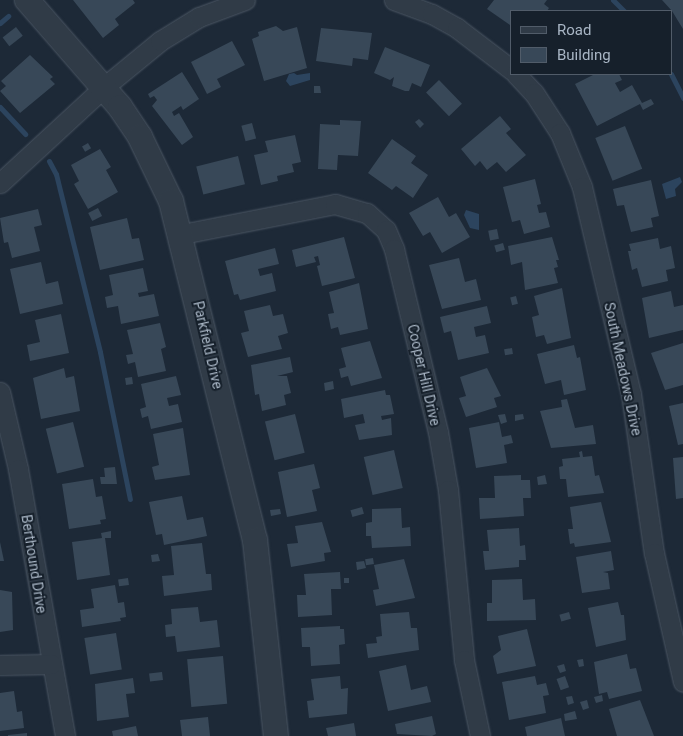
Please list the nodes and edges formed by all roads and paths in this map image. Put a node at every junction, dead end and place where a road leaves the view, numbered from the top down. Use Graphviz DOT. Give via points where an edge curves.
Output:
graph roads {
  1 [pos="27,0"];
  2 [pos="245,0"];
  3 [pos="394,0"];
  4 [pos="510,68"];
  5 [pos="517,75"];
  6 [pos="104,87"];
  7 [pos="0,183"];
  8 [pos="182,234"];
  9 [pos="0,392"];
  10 [pos="51,664"];
  11 [pos="0,665"];
  12 [pos="683,682"];
  13 [pos="65,736"];
  14 [pos="276,736"];
  15 [pos="480,736"];
  1 -- 6 [label="street, Parkfield Drive"];
  2 -- 6 [label="street" via="227,5 180,28"];
  3 -- 4 [label="street" via="432,14 456,28"];
  5 -- 12 [label="street, South Meadows Drive" via="534,93 560,133 582,187 630,394 654,554"];
  6 -- 7 [label="street"];
  6 -- 8 [label="street, Parkfield Drive" via="152,160 172,201"];
  8 -- 14 [label="street, Parkfield Drive" via="255,540"];
  8 -- 15 [label="street, Cooper Hill Drive" via="335,204 367,213 386,230 394,249 438,432 448,490 464,660"];
  9 -- 10 [label="street, Berthound Drive" via="18,469"];
  10 -- 11 [label="street"];
  10 -- 13 [label="street, Berthound Drive"];
}
